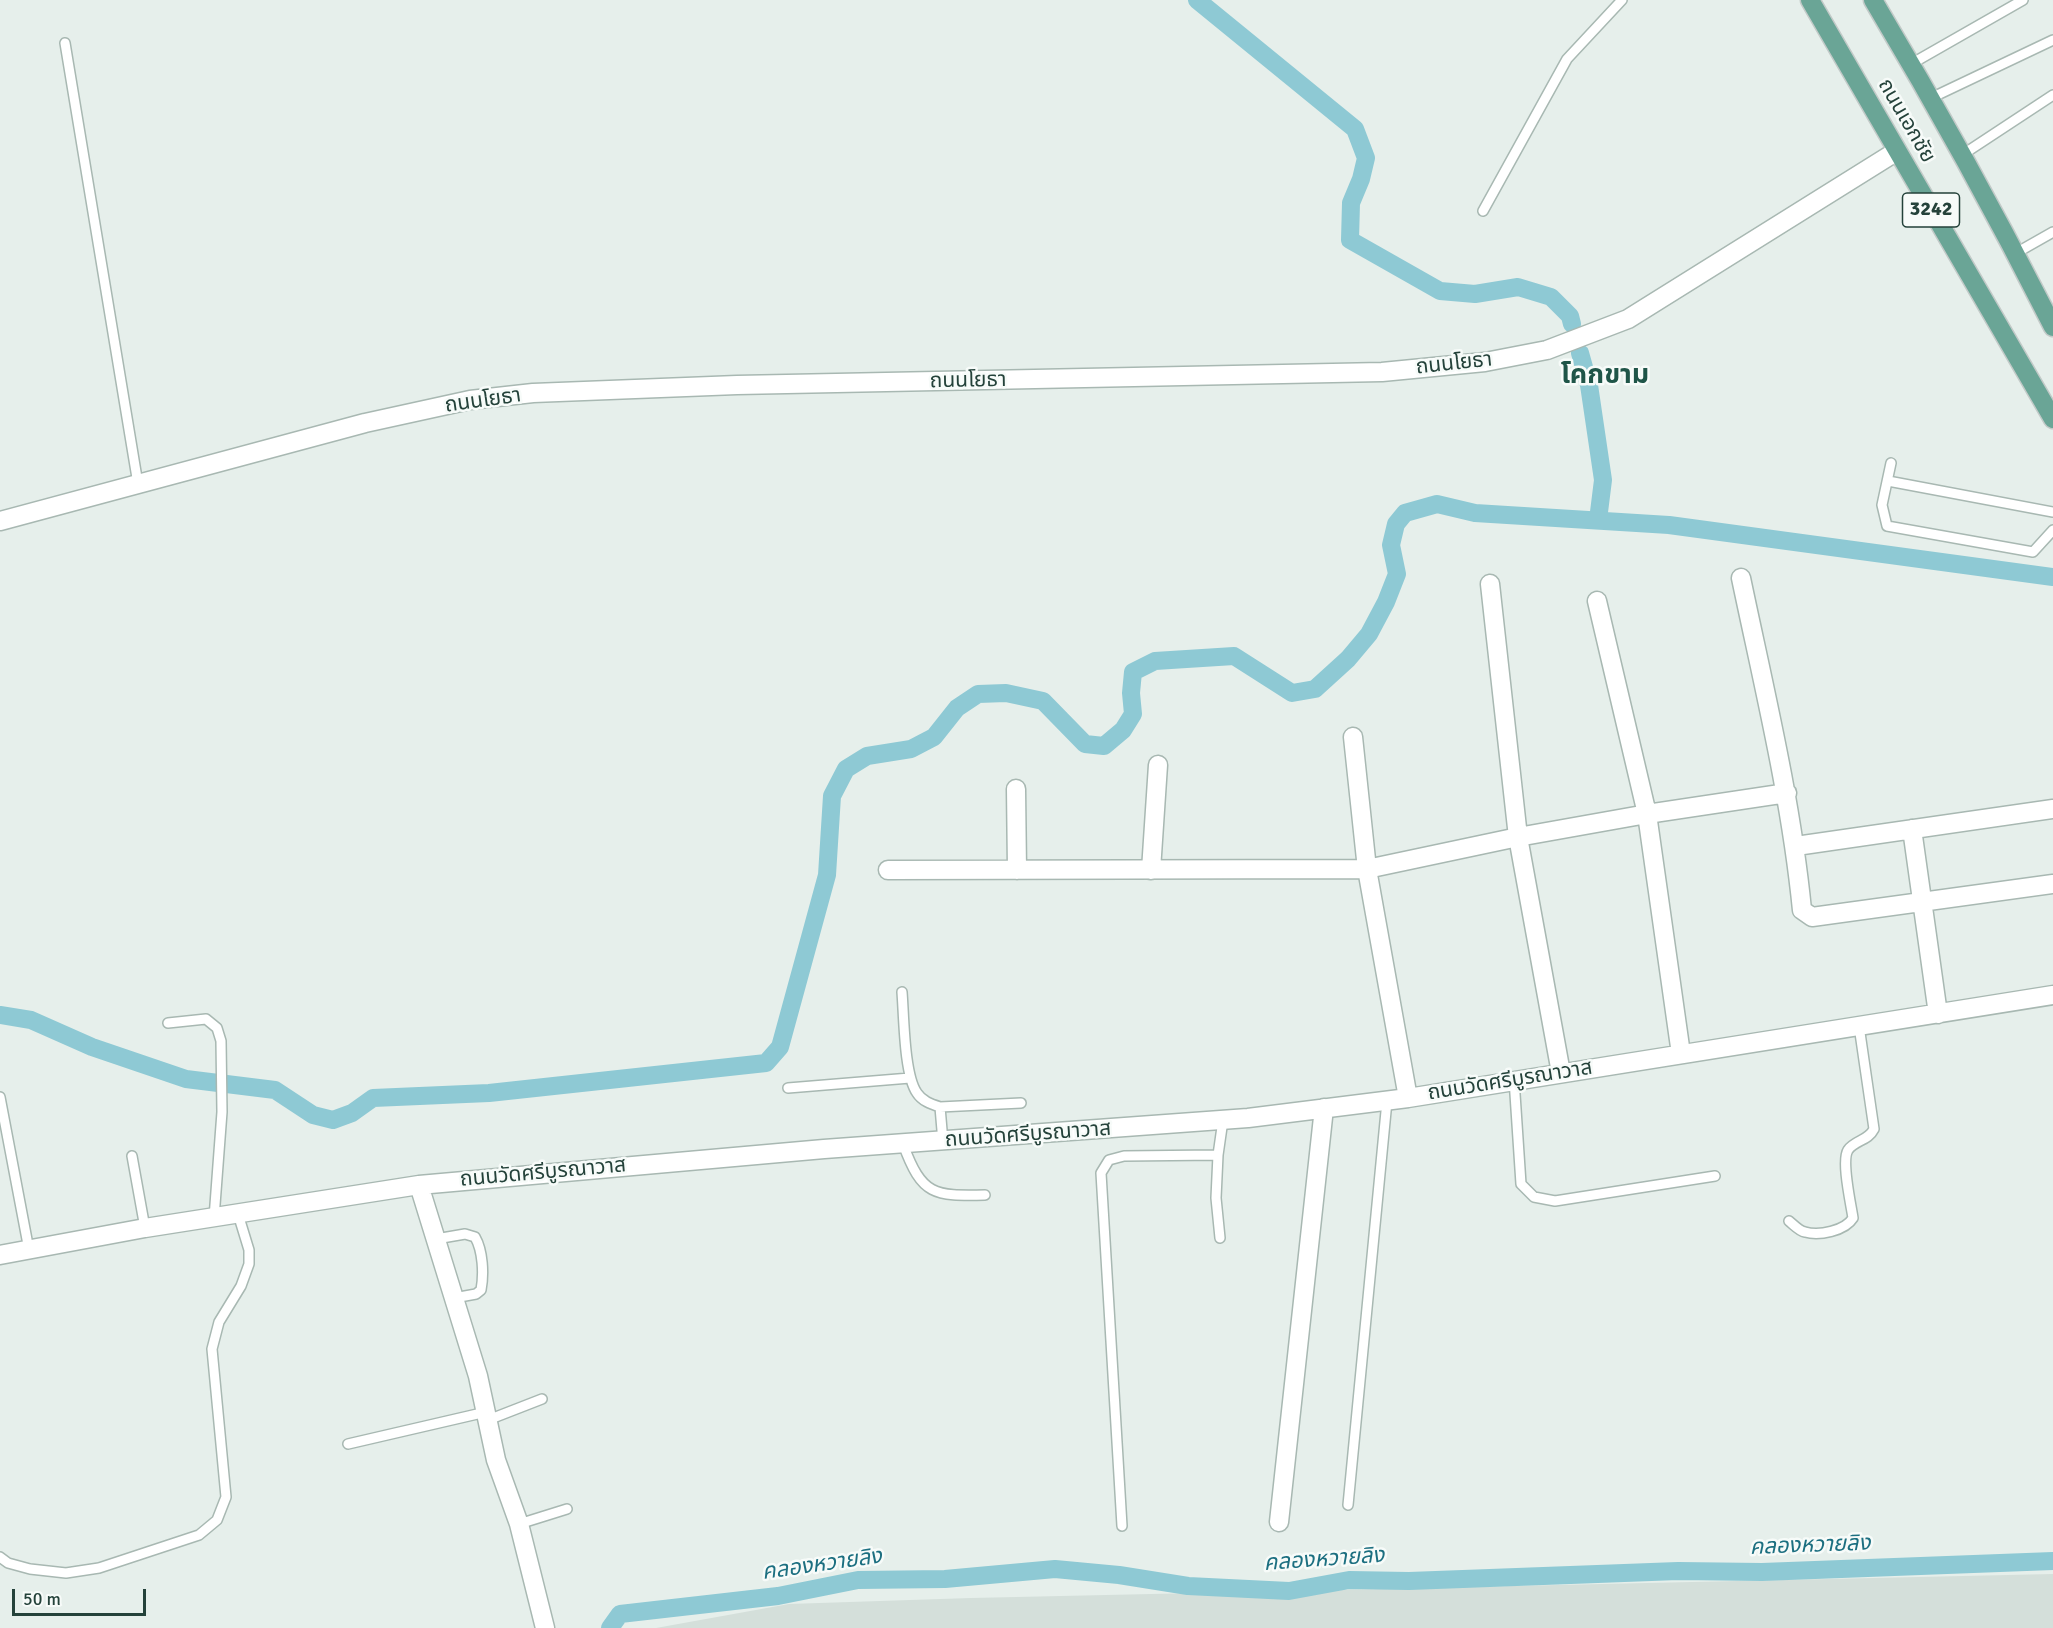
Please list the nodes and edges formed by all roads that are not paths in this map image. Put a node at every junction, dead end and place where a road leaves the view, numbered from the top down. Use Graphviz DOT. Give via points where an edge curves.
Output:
graph roads {
  1 [pos="1622,0"];
  2 [pos="1810,0"];
  3 [pos="1873,0"];
  4 [pos="2023,0"];
  5 [pos="2053,39"];
  6 [pos="65,43"];
  7 [pos="1911,64"];
  8 [pos="2053,95"];
  9 [pos="1931,98"];
  10 [pos="1897,151"];
  11 [pos="1962,155"];
  12 [pos="1483,211"];
  13 [pos="2053,232"];
  14 [pos="2016,253"];
  15 [pos="2053,327"];
  16 [pos="2053,419"];
  17 [pos="1891,463"];
  18 [pos="1887,481"];
  19 [pos="138,484"];
  20 [pos="2053,512"];
  21 [pos="0,521"];
  22 [pos="2053,530"];
  23 [pos="1741,578"];
  24 [pos="1490,584"];
  25 [pos="1597,601"];
  26 [pos="1353,737"];
  27 [pos="1158,765"];
  28 [pos="1016,789"];
  29 [pos="1787,793"];
  30 [pos="2053,809"];
  31 [pos="1647,814"];
  32 [pos="1912,829"];
  33 [pos="1518,837"];
  34 [pos="1796,846"];
  35 [pos="1367,869"];
  36 [pos="888,870"];
  37 [pos="1017,870"];
  38 [pos="1151,870"];
  39 [pos="2053,884"];
  40 [pos="1922,902"];
  41 [pos="902,992"];
  42 [pos="2053,995"];
  43 [pos="1938,1014"];
  44 [pos="168,1023"];
  45 [pos="1859,1026"];
  46 [pos="1681,1054"];
  47 [pos="1561,1073"];
  48 [pos="910,1078"];
  49 [pos="1514,1079"];
  50 [pos="788,1088"];
  51 [pos="0,1097"];
  52 [pos="1408,1098"];
  53 [pos="1387,1101"];
  54 [pos="1021,1103"];
  55 [pos="940,1107"];
  56 [pos="1324,1108"];
  57 [pos="1223,1120"];
  58 [pos="943,1142"];
  59 [pos="903,1144"];
  60 [pos="1218,1155"];
  61 [pos="132,1156"];
  62 [pos="1715,1176"];
  63 [pos="419,1185"];
  64 [pos="985,1195"];
  65 [pos="238,1214"];
  66 [pos="214,1218"];
  67 [pos="1789,1221"];
  68 [pos="145,1228"];
  69 [pos="1220,1238"];
  70 [pos="436,1239"];
  71 [pos="29,1250"];
  72 [pos="0,1255"];
  73 [pos="454,1299"];
  74 [pos="542,1399"];
  75 [pos="487,1416"];
  76 [pos="348,1444"];
  77 [pos="1348,1505"];
  78 [pos="567,1509"];
  79 [pos="1279,1522"];
  80 [pos="519,1524"];
  81 [pos="1122,1526"];
  82 [pos="0,1557"];
  83 [pos="544,1628"];
  1 -- 12 [label="lane" via="1567,59"];
  2 -- 10 [label="main road, ถนนเอกชัย / 3242"];
  3 -- 7 [label="main road, ถนนเอกชัย / 3242"];
  4 -- 7 [label="lane"];
  5 -- 9 [label="lane"];
  6 -- 19 [label="lane"];
  7 -- 9 [label="main road, ถนนเอกชัย / 3242"];
  8 -- 11 [label="lane"];
  9 -- 11 [label="main road, ถนนเอกชัย / 3242"];
  10 -- 16 [label="main road, ถนนเอกชัย / 3242"];
  10 -- 19 [label="street, ถนนโยธา" via="1628,319 1547,350 1485,362 1382,372 532,393 470,400 365,423"];
  11 -- 14 [label="main road, ถนนเอกชัย / 3242"];
  13 -- 14 [label="lane"];
  14 -- 15 [label="main road, ถนนเอกชัย / 3242"];
  17 -- 18 [label="lane"];
  18 -- 20 [label="lane"];
  18 -- 22 [label="lane" via="1882,505 1887,526 2033,552"];
  19 -- 21 [label="street, ถนนโยธา"];
  23 -- 29 [label="street"];
  24 -- 33 [label="street"];
  25 -- 31 [label="street"];
  26 -- 35 [label="street"];
  27 -- 38 [label="street"];
  28 -- 37 [label="street"];
  29 -- 31 [label="street"];
  29 -- 34 [label="street"];
  30 -- 32 [label="street"];
  31 -- 33 [label="street"];
  31 -- 46 [label="street"];
  32 -- 34 [label="street"];
  32 -- 40 [label="street"];
  33 -- 35 [label="street"];
  33 -- 47 [label="street"];
  34 -- 40 [label="street" via="1802,910 1806,914"];
  35 -- 38 [label="street"];
  35 -- 52 [label="street"];
  36 -- 37 [label="street"];
  37 -- 38 [label="street"];
  39 -- 40 [label="street"];
  40 -- 43 [label="street"];
  41 -- 48 [label="lane"];
  42 -- 43 [label="street, ถนนวัดศรีบูรณาวาส"];
  43 -- 45 [label="street, ถนนวัดศรีบูรณาวาส"];
  44 -- 66 [label="lane" via="206,1019 217,1028 221,1041 222,1112"];
  45 -- 46 [label="street, ถนนวัดศรีบูรณาวาส"];
  45 -- 67 [label="lane" via="1874,1129 1871,1135 1849,1147 1846,1154 1853,1218 1843,1228 1815,1234 1802,1232"];
  46 -- 47 [label="street, ถนนวัดศรีบูรณาวาส"];
  47 -- 49 [label="street, ถนนวัดศรีบูรณาวาส"];
  48 -- 50 [label="lane"];
  48 -- 55 [label="lane" via="917,1094"];
  49 -- 52 [label="street, ถนนวัดศรีบูรณาวาส"];
  49 -- 62 [label="lane" via="1521,1184 1534,1197 1555,1201"];
  51 -- 71 [label="lane"];
  52 -- 53 [label="street, ถนนวัดศรีบูรณาวาส"];
  53 -- 56 [label="street, ถนนวัดศรีบูรณาวาส"];
  53 -- 77 [label="lane"];
  54 -- 55 [label="lane"];
  55 -- 58 [label="lane"];
  56 -- 57 [label="street, ถนนวัดศรีบูรณาวาส"];
  56 -- 79 [label="street"];
  57 -- 58 [label="street, ถนนวัดศรีบูรณาวาส"];
  57 -- 60 [label="lane"];
  58 -- 59 [label="street, ถนนวัดศรีบูรณาวาส"];
  59 -- 63 [label="street, ถนนวัดศรีบูรณาวาส"];
  59 -- 64 [label="lane" via="922,1182 936,1192 949,1196"];
  60 -- 69 [label="lane" via="1216,1198"];
  60 -- 81 [label="lane" via="1124,1156 1109,1160 1101,1173"];
  61 -- 68 [label="lane"];
  63 -- 65 [label="street, ถนนวัดศรีบูรณาวาส"];
  63 -- 70 [label="street"];
  65 -- 66 [label="street, ถนนวัดศรีบูรณาวาส"];
  65 -- 82 [label="lane" via="249,1250 249,1264 241,1286 219,1322 212,1349 226,1497 217,1520 200,1535 99,1568 54,1572 8,1563"];
  66 -- 68 [label="street, ถนนวัดศรีบูรณาวาส"];
  68 -- 71 [label="street, ถนนวัดศรีบูรณาวาส"];
  70 -- 73 [label="street"];
  70 -- 73 [label="lane" via="465,1234 475,1237 480,1245 481,1290"];
  71 -- 72 [label="street, ถนนวัดศรีบูรณาวาส"];
  73 -- 75 [label="street"];
  74 -- 75 [label="lane"];
  75 -- 76 [label="lane"];
  75 -- 80 [label="street" via="496,1460"];
  78 -- 80 [label="lane"];
  80 -- 83 [label="street"];
}
